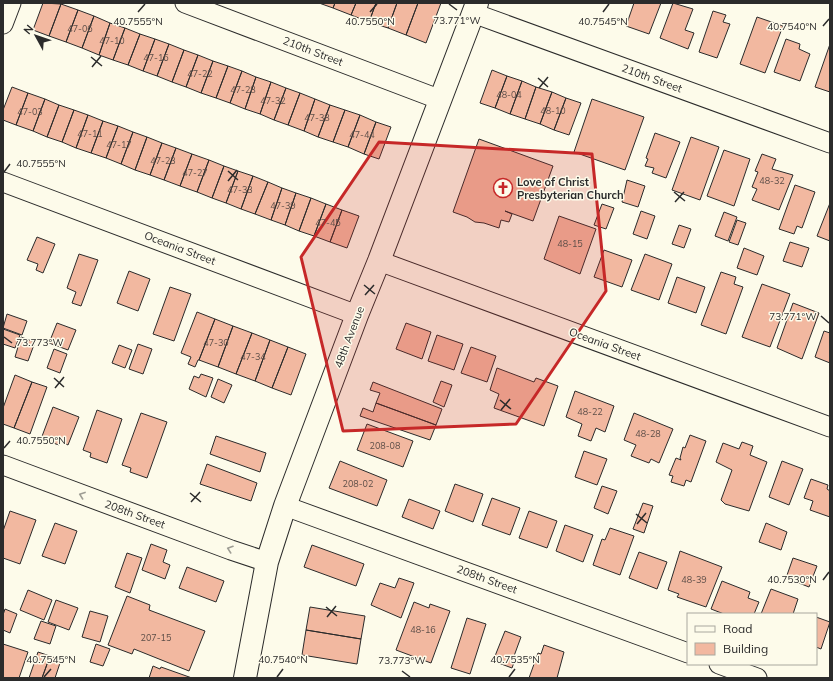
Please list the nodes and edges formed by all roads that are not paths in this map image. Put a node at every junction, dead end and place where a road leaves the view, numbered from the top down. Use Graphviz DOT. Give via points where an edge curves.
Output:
graph roads {
  1 [pos="11,3"];
  2 [pos="185,3"];
  3 [pos="475,8"];
  4 [pos="3,24"];
  5 [pos="441,100"];
  6 [pos="830,143"];
  7 [pos="3,182"];
  8 [pos="379,261"];
  9 [pos="357,315"];
  10 [pos="830,427"];
  11 [pos="3,465"];
  12 [pos="285,506"];
  13 [pos="267,562"];
  14 [pos="687,653"];
  15 [pos="722,665"];
  16 [pos="245,678"];
  17 [pos="757,678"];
  1 -- 4 [label="street"];
  2 -- 5 [label="street, 210th Street"];
  3 -- 5 [label="street, 48th Avenue"];
  3 -- 6 [label="street, 210th Street"];
  5 -- 8 [label="street, 48th Avenue"];
  7 -- 9 [label="street, Oceania Street"];
  8 -- 9 [label="street, 48th Avenue"];
  8 -- 10 [label="street, Oceania Street"];
  9 -- 12 [label="street, 48th Avenue"];
  13 -- 11 [label="street, 208th Street, one-way"];
  12 -- 13 [label="street, 48th Avenue"];
  12 -- 14 [label="street, 208th Street"];
  13 -- 16 [label="street, 48th Avenue"];
  15 -- 17 [label="street"];
}
